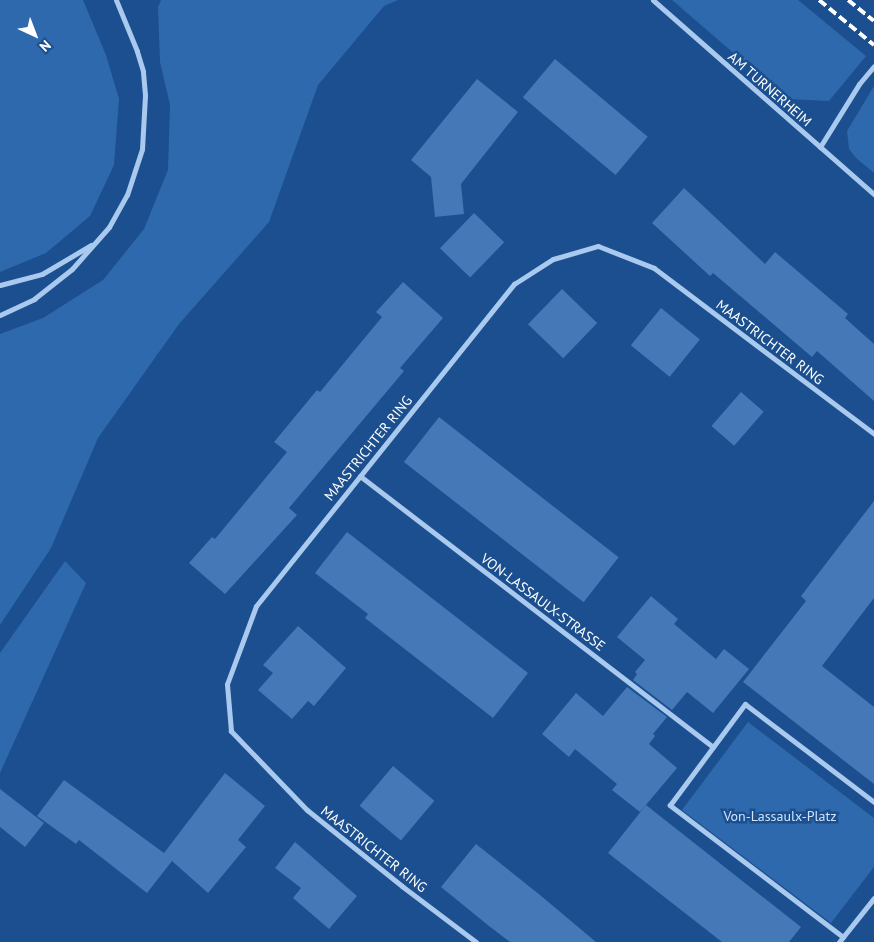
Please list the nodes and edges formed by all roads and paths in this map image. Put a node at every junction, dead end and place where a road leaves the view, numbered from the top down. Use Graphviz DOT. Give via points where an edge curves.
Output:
graph roads {
  1 [pos="117,0"];
  2 [pos="652,0"];
  3 [pos="874,66"];
  4 [pos="820,146"];
  5 [pos="874,194"];
  6 [pos="98,241"];
  7 [pos="0,286"];
  8 [pos="0,315"];
  9 [pos="874,434"];
  10 [pos="360,476"];
  11 [pos="713,747"];
  12 [pos="874,802"];
  13 [pos="874,898"];
  14 [pos="843,937"];
  15 [pos="476,942"];
  16 [pos="839,942"];
  1 -- 6 [label="street" via="143,71 145,122 142,149 127,195"];
  2 -- 4 [label="street, AM TURNERHEIM"];
  3 -- 4 [label="street"];
  4 -- 5 [label="street, AM TURNERHEIM"];
  6 -- 7 [label="street" via="42,274"];
  6 -- 8 [label="street" via="51,287"];
  9 -- 10 [label="street, MAASTRICHTER RING" via="654,268 598,246 553,259 514,284"];
  10 -- 11 [label="street, VON-LASSAULX-STRASSE"];
  10 -- 15 [label="street, MAASTRICHTER RING" via="256,606 227,684 231,732 307,810"];
  11 -- 12 [label="street" via="745,704"];
  11 -- 14 [label="street" via="670,805"];
  13 -- 14 [label="street"];
  14 -- 16 [label="street"];
}
